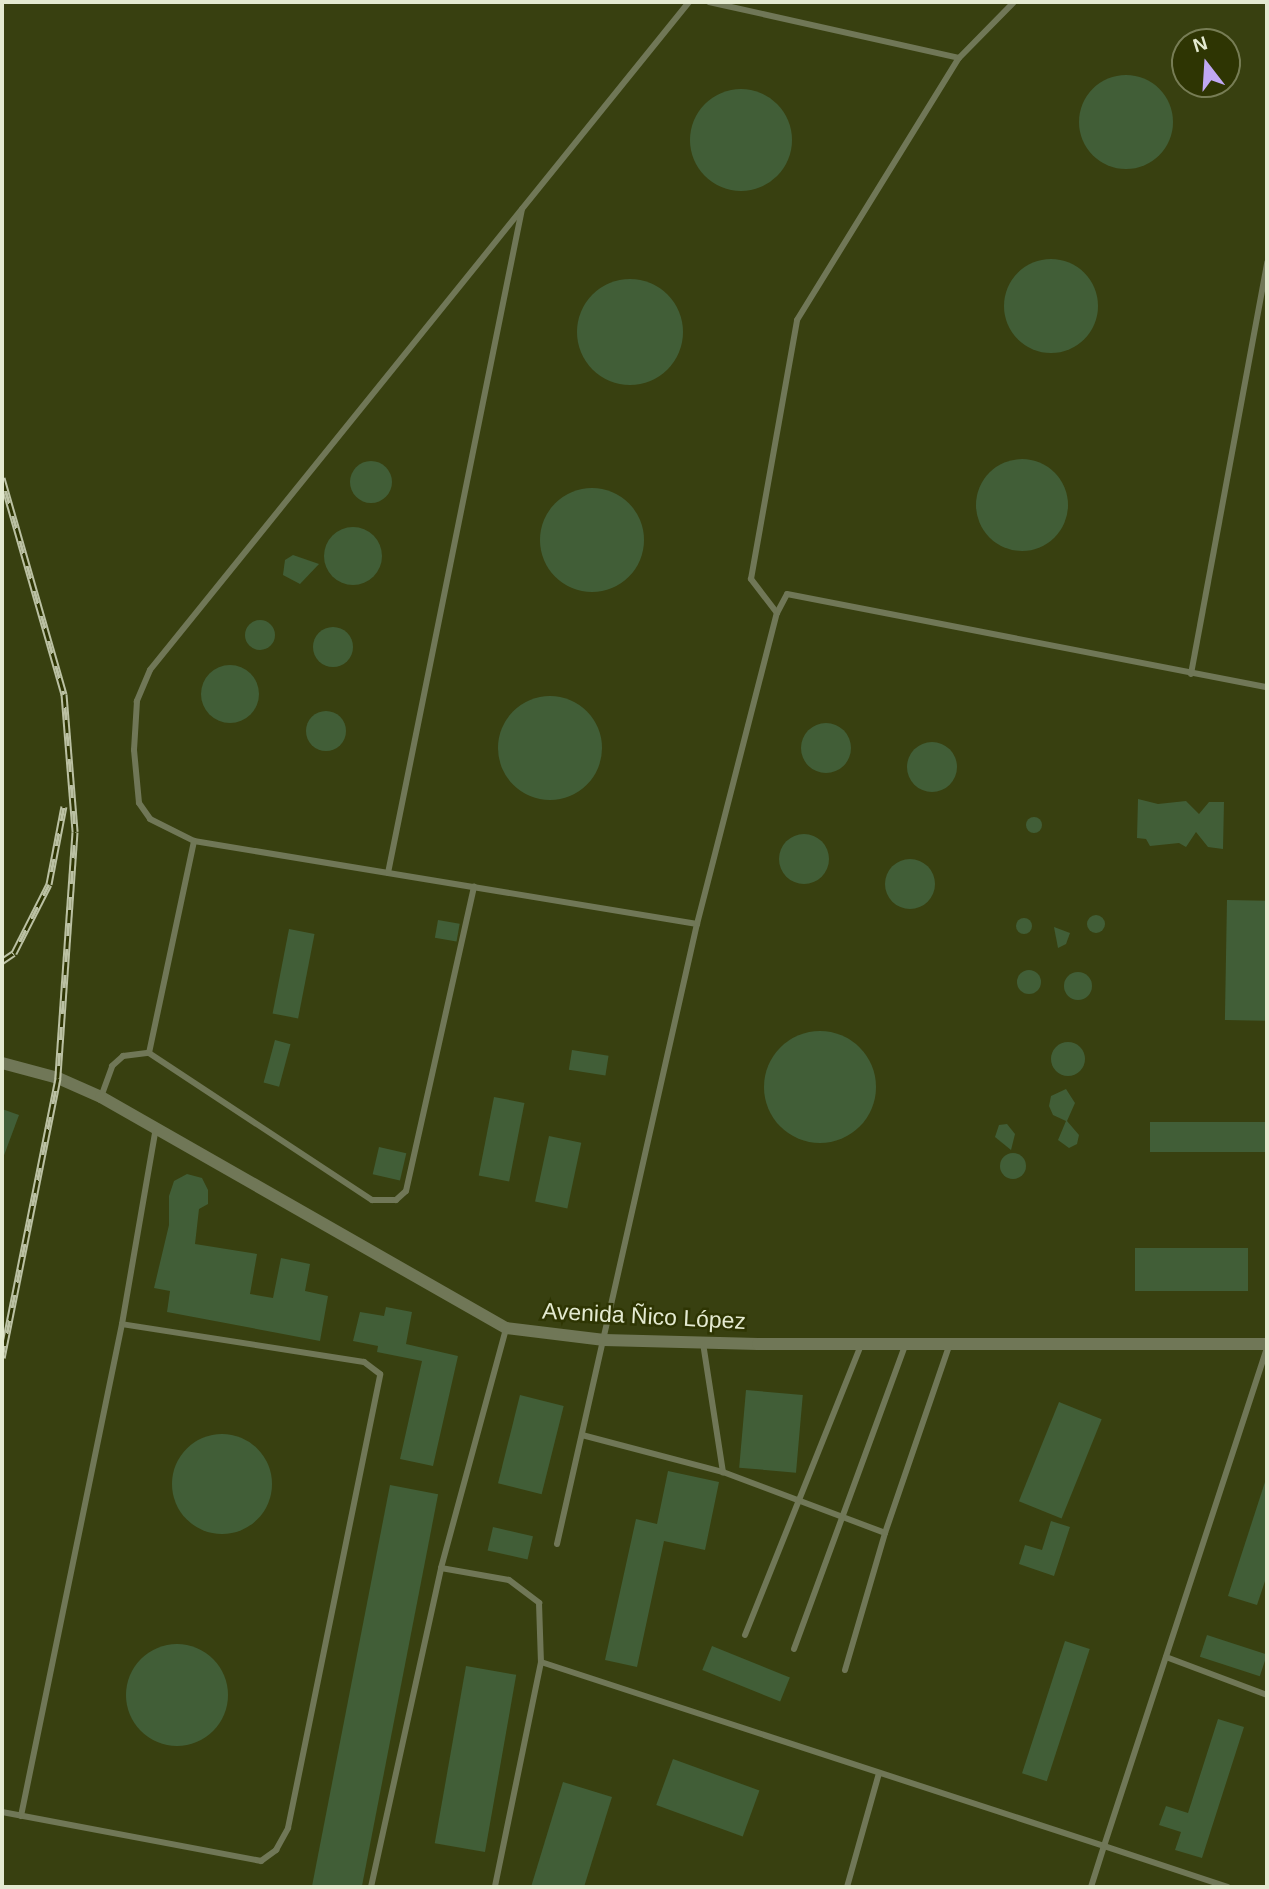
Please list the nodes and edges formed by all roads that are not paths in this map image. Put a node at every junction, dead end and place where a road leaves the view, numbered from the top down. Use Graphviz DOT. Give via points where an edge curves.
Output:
graph roads {
  1 [pos="690,2"];
  2 [pos="709,2"];
  3 [pos="1014,2"];
  4 [pos="959,58"];
  5 [pos="523,206"];
  6 [pos="1267,262"];
  7 [pos="777,613"];
  8 [pos="1191,674"];
  9 [pos="1267,687"];
  10 [pos="194,841"];
  11 [pos="388,873"];
  12 [pos="474,887"];
  13 [pos="697,924"];
  14 [pos="149,1053"];
  15 [pos="2,1063"];
  16 [pos="101,1097"];
  17 [pos="156,1128"];
  18 [pos="122,1324"];
  19 [pos="506,1328"];
  20 [pos="604,1340"];
  21 [pos="703,1342"];
  22 [pos="860,1345"];
  23 [pos="905,1345"];
  24 [pos="949,1346"];
  25 [pos="1267,1346"];
  26 [pos="582,1435"];
  27 [pos="723,1472"];
  28 [pos="799,1501"];
  29 [pos="842,1518"];
  30 [pos="885,1533"];
  31 [pos="557,1545"];
  32 [pos="441,1568"];
  33 [pos="745,1635"];
  34 [pos="794,1649"];
  35 [pos="1166,1657"];
  36 [pos="541,1662"];
  37 [pos="845,1670"];
  38 [pos="1267,1695"];
  39 [pos="879,1773"];
  40 [pos="2,1812"];
  41 [pos="21,1816"];
  42 [pos="1104,1846"];
  43 [pos="371,1887"];
  44 [pos="495,1887"];
  45 [pos="847,1887"];
  46 [pos="1091,1887"];
  47 [pos="1228,1887"];
  1 -- 5 [label="lane"];
  2 -- 4 [label="lane"];
  3 -- 4 [label="lane"];
  4 -- 7 [label="lane" via="797,320 751,579"];
  5 -- 10 [label="lane" via="150,670 137,702 139,803 150,820"];
  5 -- 11 [label="lane"];
  6 -- 8 [label="lane"];
  7 -- 8 [label="lane" via="788,594"];
  7 -- 13 [label="lane"];
  8 -- 9 [label="lane"];
  10 -- 11 [label="lane"];
  10 -- 14 [label="lane"];
  11 -- 12 [label="lane"];
  12 -- 13 [label="lane"];
  12 -- 14 [label="lane" via="406,1191 396,1200 372,1200"];
  13 -- 20 [label="lane"];
  14 -- 16 [label="lane" via="123,1056 112,1066"];
  15 -- 16 [label="street, Avenida Ñico López" via="58,1078"];
  16 -- 17 [label="street, Avenida Ñico López"];
  17 -- 18 [label="lane"];
  17 -- 19 [label="street, Avenida Ñico López"];
  18 -- 41 [label="lane"];
  18 -- 41 [label="lane" via="363,1362 380,1374 288,1828 276,1850 261,1861"];
  19 -- 20 [label="street, Avenida Ñico López"];
  19 -- 32 [label="lane"];
  20 -- 21 [label="street, Avenida Ñico López"];
  20 -- 26 [label="lane"];
  21 -- 22 [label="street, Avenida Ñico López"];
  21 -- 27 [label="lane"];
  22 -- 23 [label="street, Avenida Ñico López"];
  22 -- 28 [label="lane"];
  23 -- 24 [label="street, Avenida Ñico López"];
  23 -- 29 [label="lane"];
  24 -- 25 [label="street, Avenida Ñico López"];
  24 -- 30 [label="lane"];
  25 -- 35 [label="lane"];
  26 -- 27 [label="lane"];
  26 -- 31 [label="lane"];
  27 -- 28 [label="lane"];
  28 -- 29 [label="lane"];
  28 -- 33 [label="lane"];
  29 -- 30 [label="lane"];
  29 -- 34 [label="lane"];
  30 -- 37 [label="lane"];
  32 -- 36 [label="lane" via="509,1580 525,1588 539,1603"];
  32 -- 43 [label="lane"];
  35 -- 38 [label="lane"];
  35 -- 42 [label="lane"];
  36 -- 39 [label="lane"];
  36 -- 44 [label="lane"];
  39 -- 42 [label="lane"];
  39 -- 45 [label="lane"];
  40 -- 41 [label="lane"];
  42 -- 46 [label="lane"];
  42 -- 47 [label="lane"];
}
